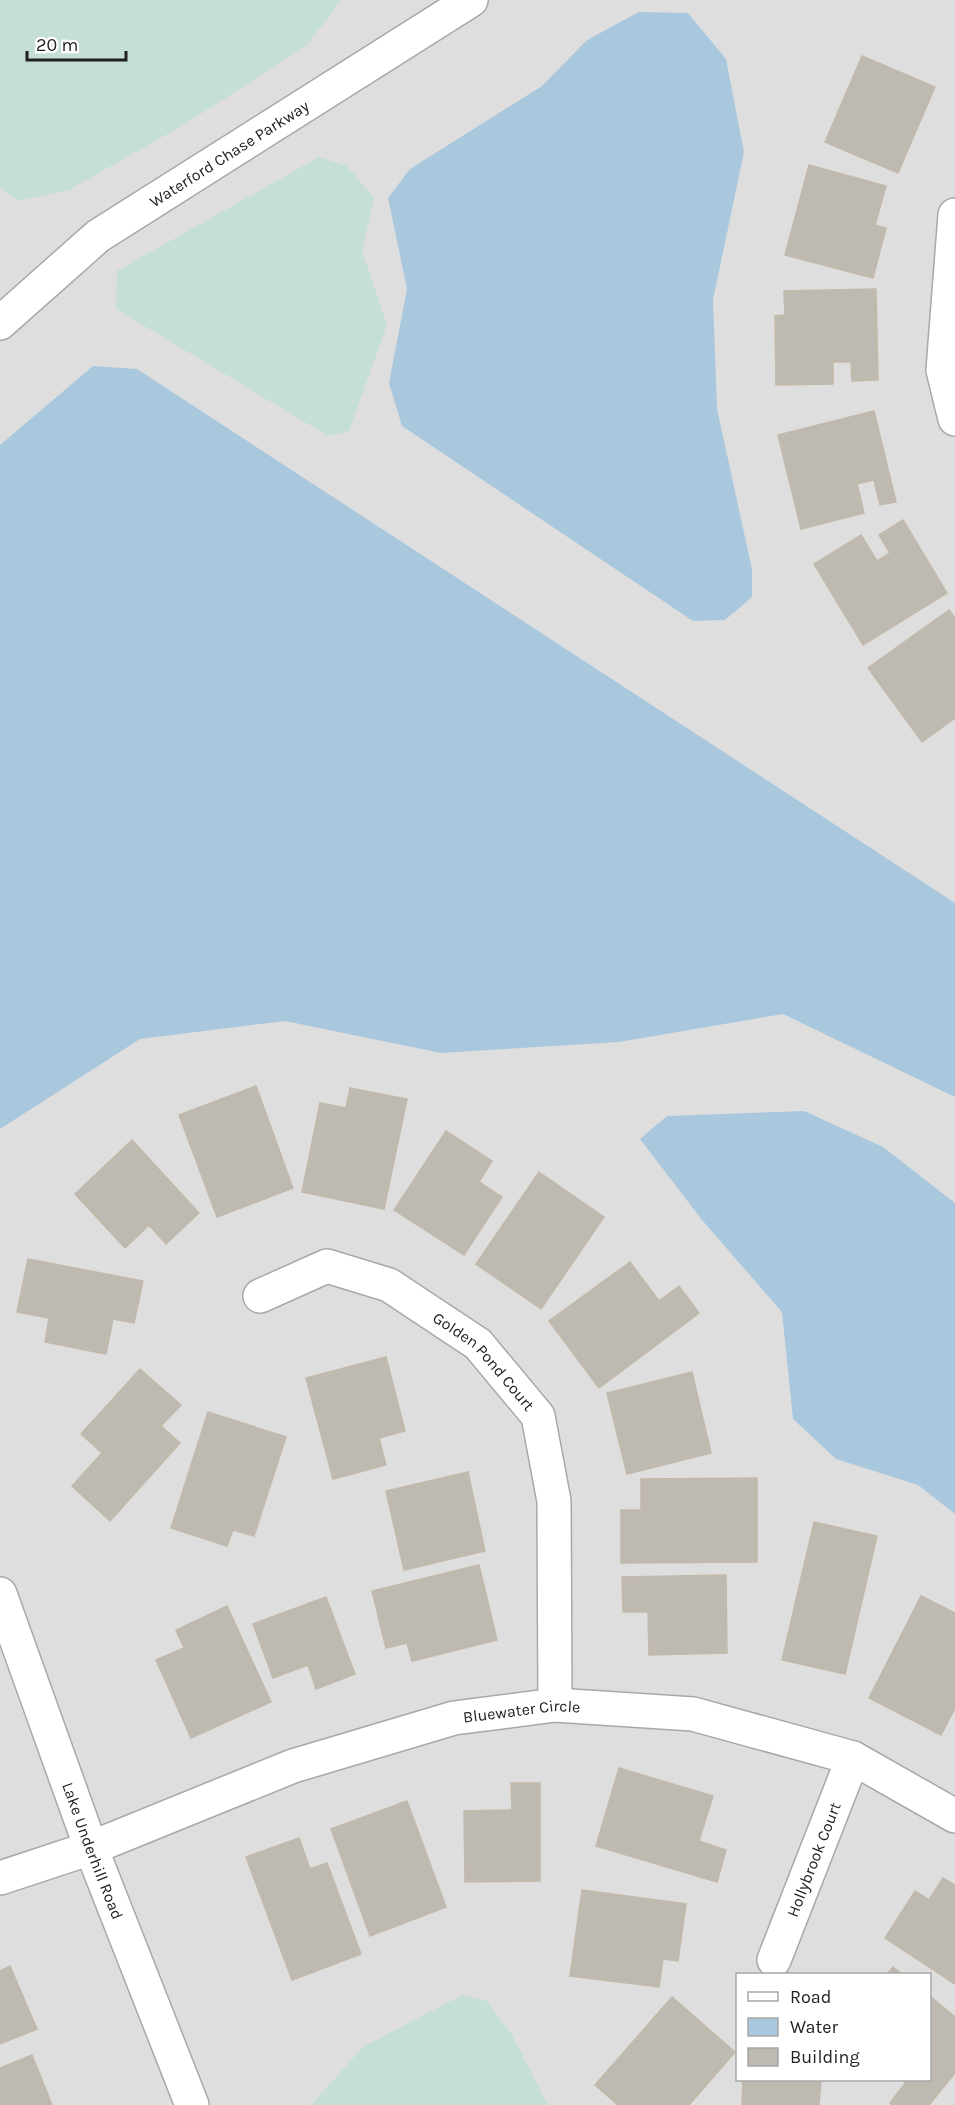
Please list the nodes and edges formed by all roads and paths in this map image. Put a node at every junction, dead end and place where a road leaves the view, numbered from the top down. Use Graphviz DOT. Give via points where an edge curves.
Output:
graph roads {
  1 [pos="471,0"];
  2 [pos="955,215"];
  3 [pos="0,323"];
  4 [pos="955,419"];
  5 [pos="260,1296"];
  6 [pos="0,1594"];
  7 [pos="555,1705"];
  8 [pos="853,1758"];
  9 [pos="955,1816"];
  10 [pos="91,1848"];
  11 [pos="0,1878"];
  12 [pos="774,1960"];
  13 [pos="192,2105"];
  1 -- 3 [label="street, Waterford Chase Parkway" via="98,236"];
  2 -- 4 [label="street" via="943,370"];
  5 -- 7 [label="street, Golden Pond Court" via="327,1266 389,1285 478,1344 538,1416 554,1501"];
  6 -- 10 [label="street, Lake Underhill Road"];
  7 -- 8 [label="street, Bluewater Circle" via="693,1714"];
  7 -- 10 [label="street, Bluewater Circle" via="454,1718 293,1766"];
  8 -- 9 [label="street, Bluewater Circle"];
  8 -- 12 [label="street, Hollybrook Court"];
  10 -- 11 [label="street, Bluewater Circle"];
  10 -- 13 [label="street, Lake Underhill Road"];
}
